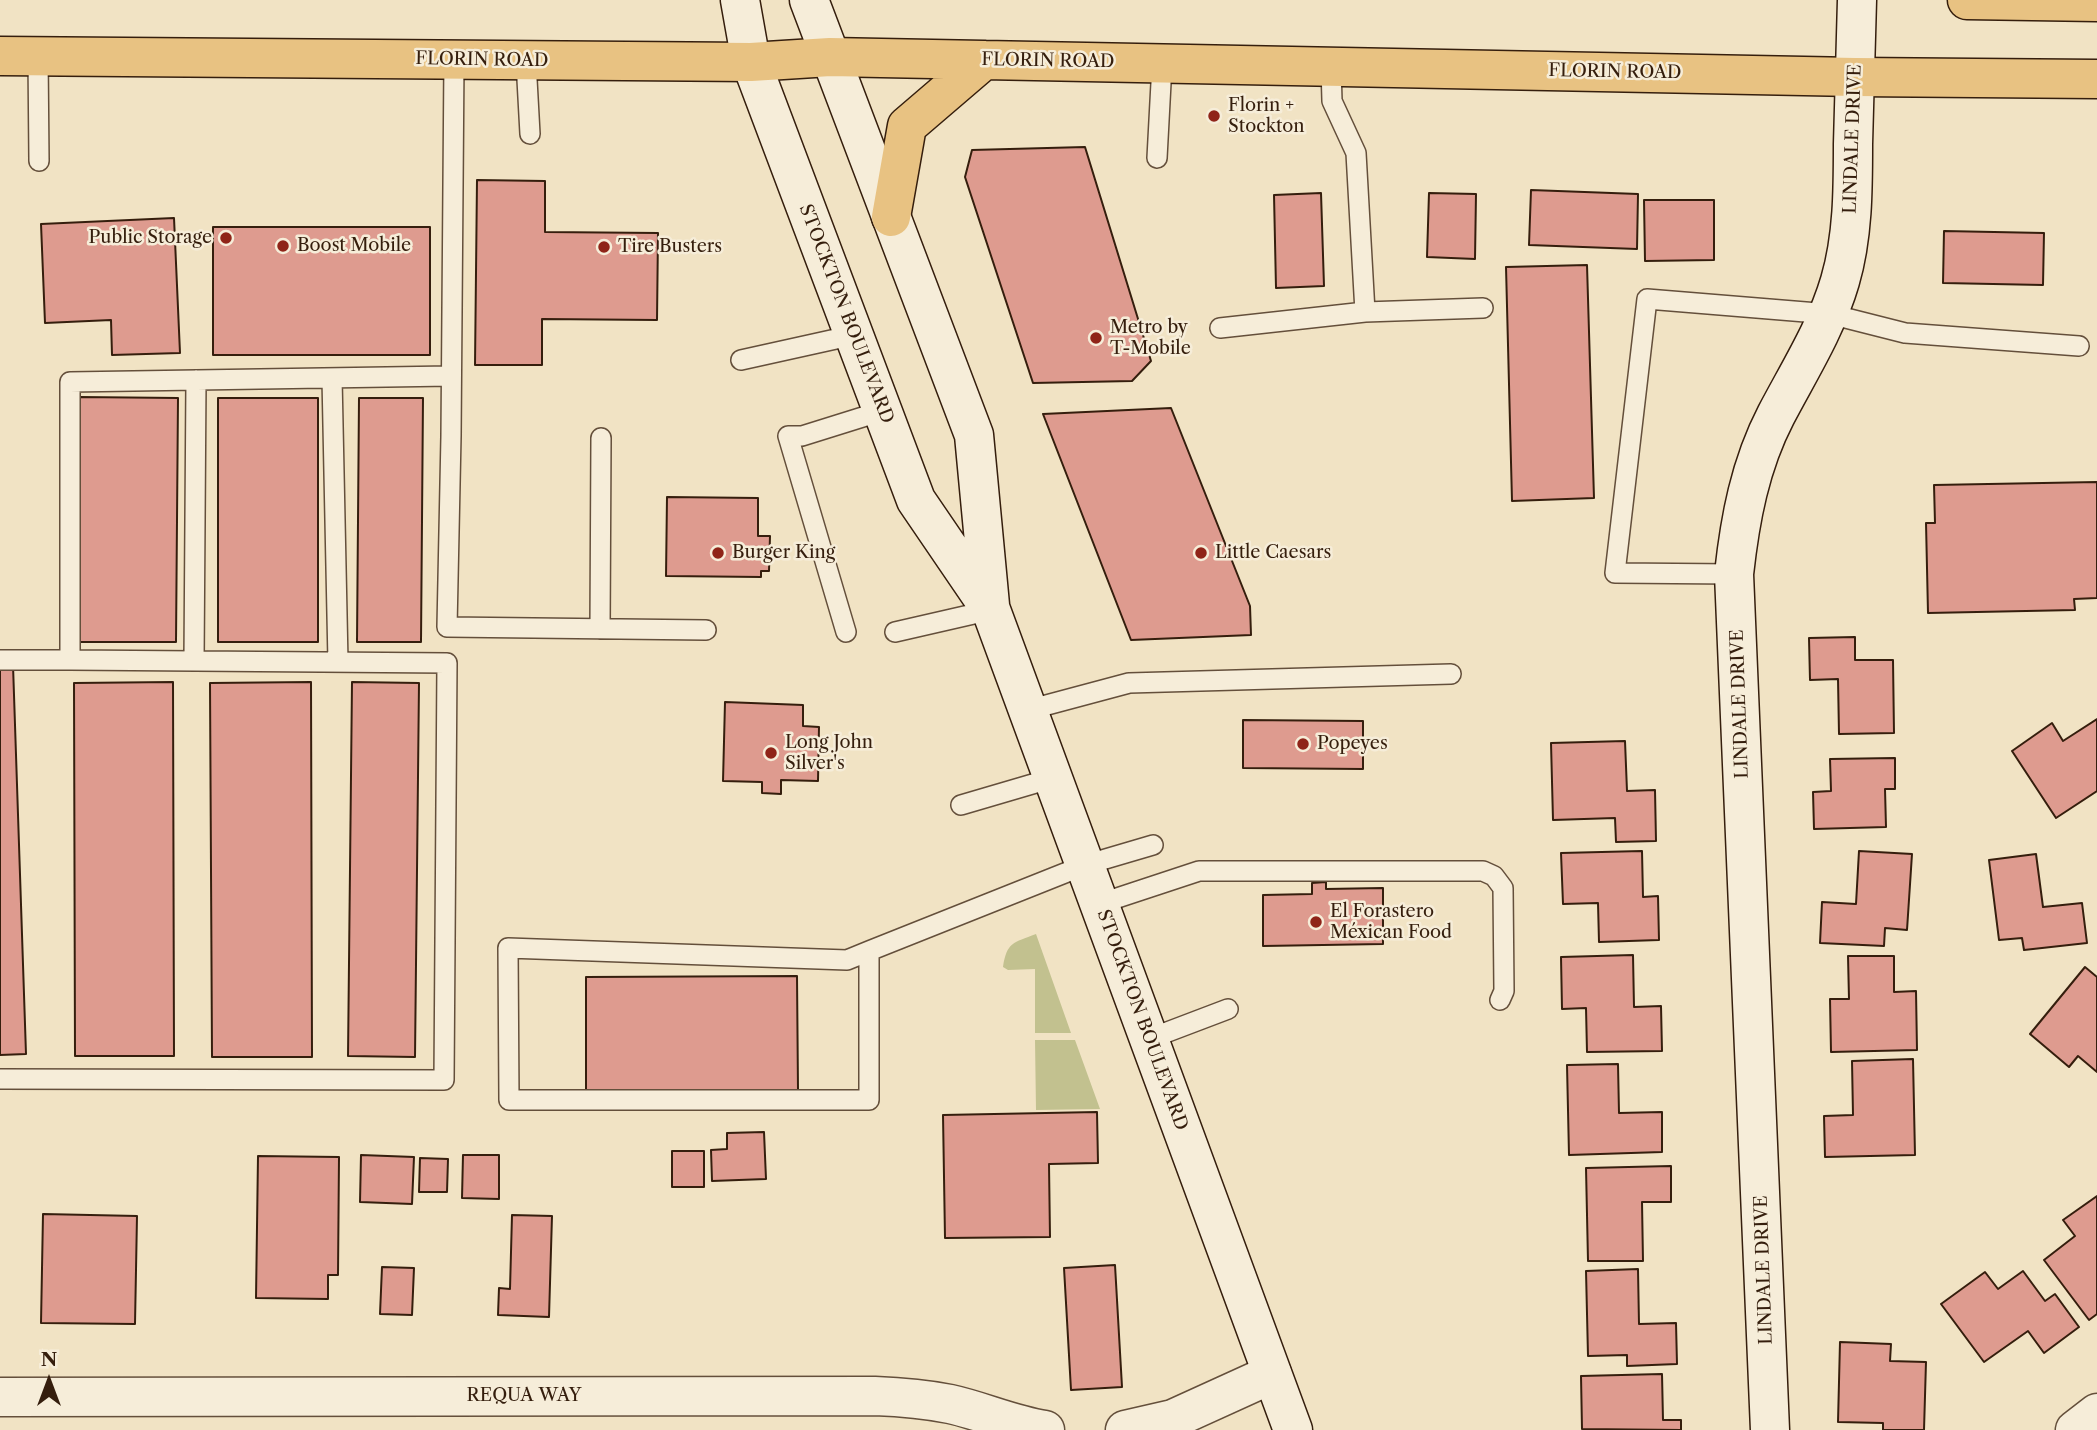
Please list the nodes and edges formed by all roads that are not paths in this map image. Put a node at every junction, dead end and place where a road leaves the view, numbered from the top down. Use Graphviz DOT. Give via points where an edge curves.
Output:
graph roads {
  1 [pos="740,0"];
  2 [pos="809,0"];
  3 [pos="1857,0"];
  4 [pos="1967,0"];
  5 [pos="2097,2"];
  6 [pos="0,56"];
  7 [pos="38,56"];
  8 [pos="830,57"];
  9 [pos="454,60"];
  10 [pos="984,60"];
  11 [pos="526,61"];
  12 [pos="751,62"];
  13 [pos="1162,64"];
  14 [pos="1331,66"];
  15 [pos="1855,77"];
  16 [pos="2097,79"];
  17 [pos="530,134"];
  18 [pos="1157,158"];
  19 [pos="39,161"];
  20 [pos="891,217"];
  21 [pos="1483,308"];
  22 [pos="1365,312"];
  23 [pos="1830,314"];
  24 [pos="1220,328"];
  25 [pos="854,335"];
  26 [pos="2079,346"];
  27 [pos="741,360"];
  28 [pos="450,376"];
  29 [pos="332,378"];
  30 [pos="196,380"];
  31 [pos="882,411"];
  32 [pos="601,438"];
  33 [pos="1734,574"];
  34 [pos="991,610"];
  35 [pos="600,629"];
  36 [pos="706,630"];
  37 [pos="846,632"];
  38 [pos="895,632"];
  39 [pos="0,660"];
  40 [pos="70,660"];
  41 [pos="194,661"];
  42 [pos="338,662"];
  43 [pos="1451,674"];
  44 [pos="1028,710"];
  45 [pos="1053,778"];
  46 [pos="961,805"];
  47 [pos="1153,845"];
  48 [pos="1085,865"];
  49 [pos="1099,904"];
  50 [pos="869,951"];
  51 [pos="1500,1000"];
  52 [pos="1228,1009"];
  53 [pos="1149,1039"];
  54 [pos="0,1079"];
  55 [pos="1272,1374"];
  56 [pos="0,1397"];
  57 [pos="2097,1413"];
  58 [pos="1045,1430"];
  59 [pos="1125,1430"];
  60 [pos="1293,1430"];
  61 [pos="1770,1430"];
  62 [pos="2075,1430"];
  1 -- 12 [label="street, STOCKTON BOULEVARD"];
  2 -- 8 [label="street, STOCKTON BOULEVARD"];
  3 -- 15 [label="street, LINDALE DRIVE"];
  4 -- 5 [label="main road"];
  6 -- 7 [label="main road, FLORIN ROAD"];
  7 -- 9 [label="main road, FLORIN ROAD"];
  7 -- 19 [label="lane"];
  8 -- 10 [label="main road, FLORIN ROAD"];
  8 -- 12 [label="main road, FLORIN ROAD"];
  8 -- 20 [label="street, STOCKTON BOULEVARD"];
  9 -- 11 [label="main road, FLORIN ROAD"];
  9 -- 28 [label="lane"];
  10 -- 13 [label="main road, FLORIN ROAD"];
  10 -- 20 [label="main road" via="907,126"];
  11 -- 12 [label="main road, FLORIN ROAD"];
  11 -- 17 [label="lane"];
  12 -- 25 [label="street, STOCKTON BOULEVARD"];
  13 -- 14 [label="main road, FLORIN ROAD"];
  13 -- 18 [label="lane"];
  14 -- 15 [label="main road, FLORIN ROAD"];
  14 -- 22 [label="lane" via="1332,101 1356,153"];
  15 -- 16 [label="main road, FLORIN ROAD"];
  15 -- 23 [label="street, LINDALE DRIVE" via="1849,242"];
  20 -- 34 [label="street, STOCKTON BOULEVARD" via="974,435"];
  21 -- 22 [label="lane"];
  22 -- 24 [label="lane"];
  23 -- 26 [label="lane" via="1905,333"];
  23 -- 33 [label="street, LINDALE DRIVE" via="1759,454 1738,533"];
  23 -- 33 [label="lane" via="1647,299 1615,573"];
  25 -- 27 [label="lane"];
  25 -- 31 [label="street, STOCKTON BOULEVARD"];
  28 -- 29 [label="lane"];
  28 -- 35 [label="lane" via="447,627"];
  29 -- 30 [label="lane"];
  29 -- 42 [label="lane"];
  30 -- 40 [label="lane" via="70,382"];
  30 -- 41 [label="lane"];
  31 -- 34 [label="street, STOCKTON BOULEVARD" via="916,500"];
  31 -- 37 [label="lane" via="802,436 788,436"];
  32 -- 35 [label="lane"];
  33 -- 61 [label="street, LINDALE DRIVE"];
  34 -- 38 [label="lane"];
  34 -- 44 [label="street, STOCKTON BOULEVARD"];
  35 -- 36 [label="lane"];
  39 -- 40 [label="lane"];
  40 -- 41 [label="lane"];
  41 -- 42 [label="lane"];
  42 -- 54 [label="lane" via="447,663 444,1080"];
  43 -- 44 [label="lane" via="1129,683"];
  44 -- 45 [label="street, STOCKTON BOULEVARD"];
  45 -- 46 [label="lane"];
  45 -- 48 [label="street, STOCKTON BOULEVARD"];
  47 -- 48 [label="lane"];
  48 -- 49 [label="street, STOCKTON BOULEVARD"];
  48 -- 50 [label="lane"];
  49 -- 51 [label="lane" via="1199,871 1483,871 1503,888 1504,992"];
  49 -- 53 [label="street, STOCKTON BOULEVARD"];
  50 -- 50 [label="lane" via="847,960 508,948 509,1100 869,1100"];
  52 -- 53 [label="lane"];
  53 -- 55 [label="street, STOCKTON BOULEVARD"];
  55 -- 59 [label="street" via="1173,1419"];
  55 -- 60 [label="street, STOCKTON BOULEVARD"];
  56 -- 58 [label="street, REQUA WAY" via="913,1397"];
  57 -- 62 [label="street"];
}
